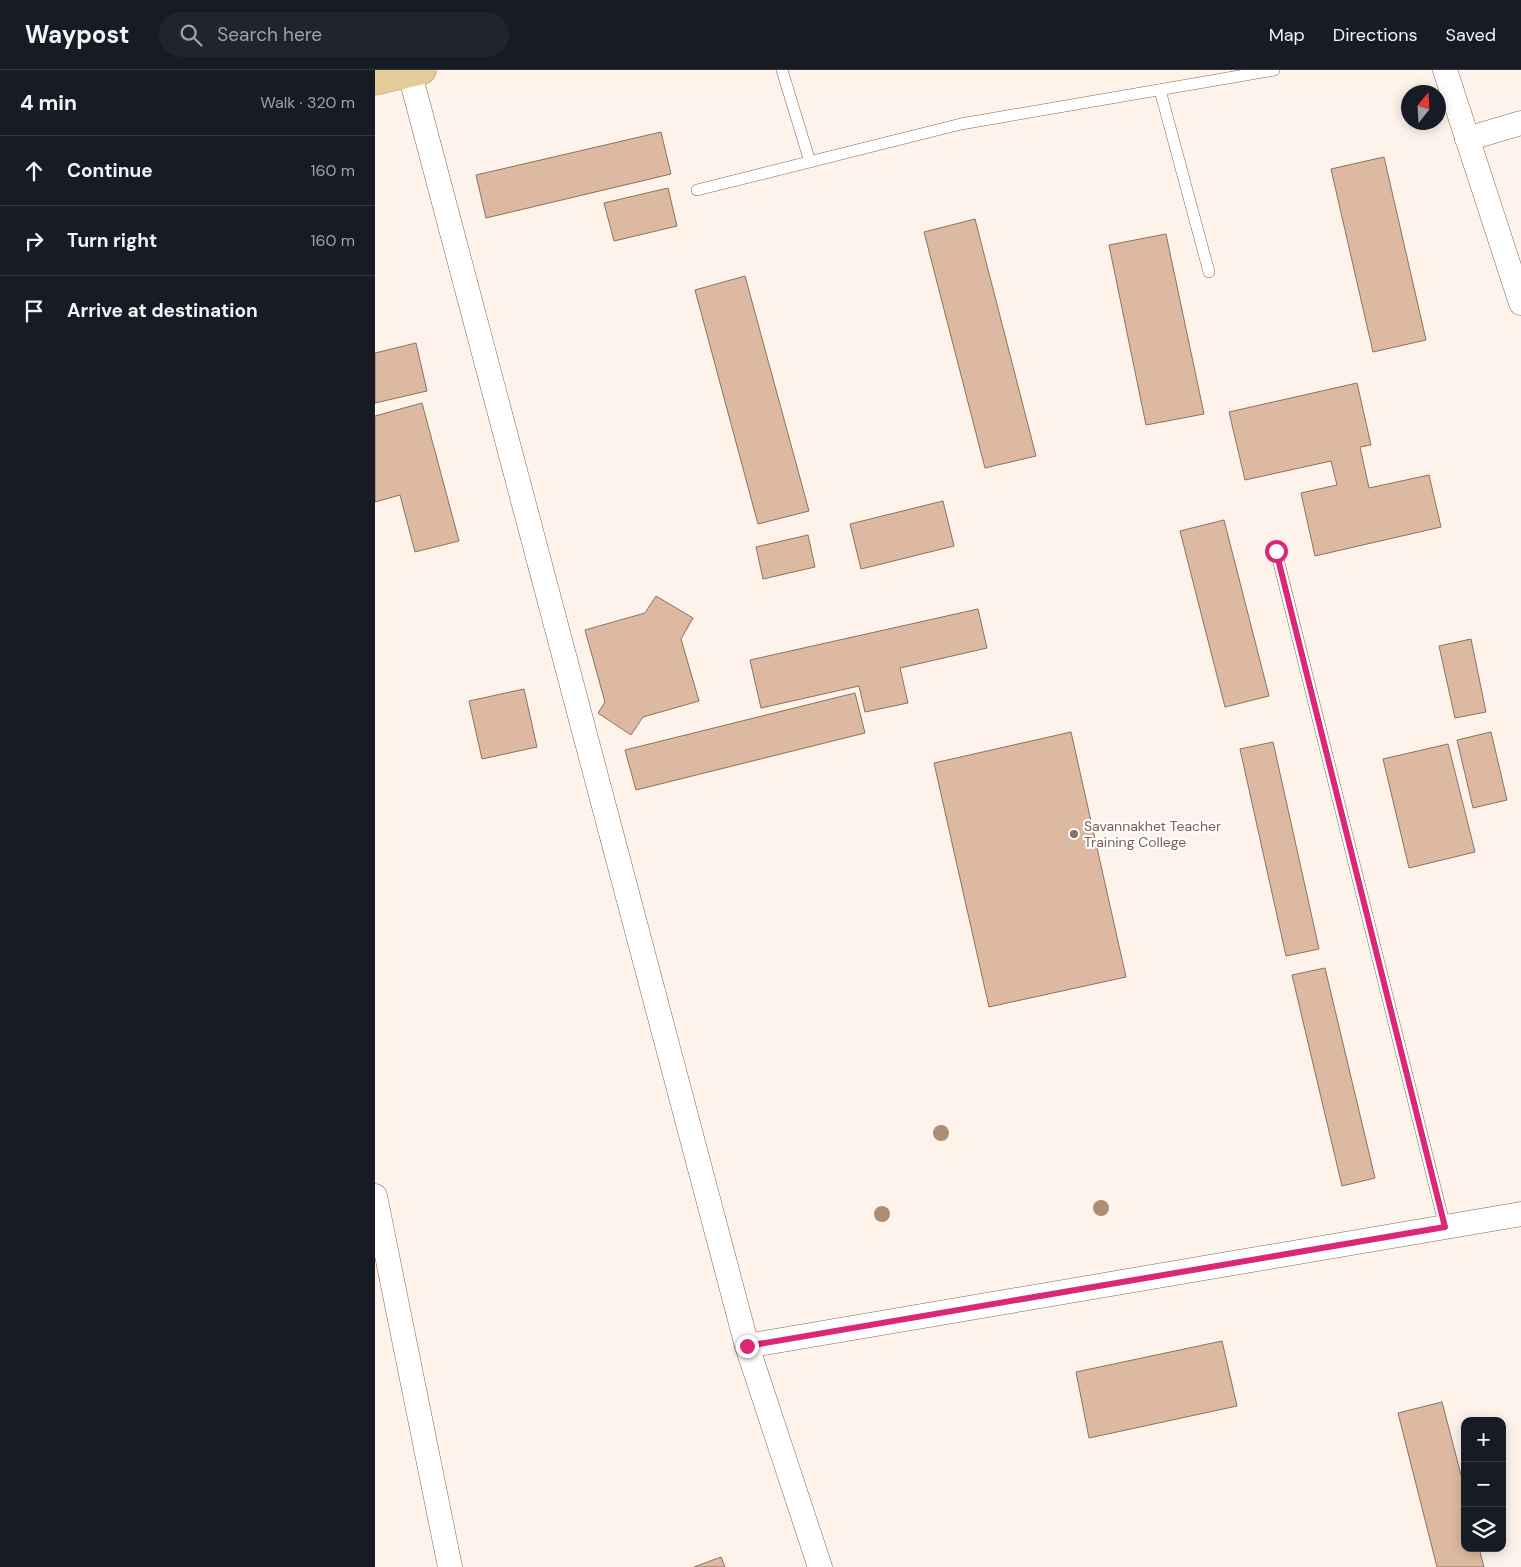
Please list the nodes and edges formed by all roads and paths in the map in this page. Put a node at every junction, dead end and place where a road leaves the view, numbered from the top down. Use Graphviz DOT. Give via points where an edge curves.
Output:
graph roads {
  1 [pos="782,70"];
  2 [pos="1274,70"];
  3 [pos="1445,70"];
  4 [pos="416,72"];
  5 [pos="375,81"];
  6 [pos="1160,90"];
  7 [pos="1521,123"];
  8 [pos="1467,139"];
  9 [pos="810,162"];
  10 [pos="697,190"];
  11 [pos="1209,272"];
  12 [pos="1521,303"];
  13 [pos="1276,551"];
  14 [pos="375,1196"];
  15 [pos="1521,1214"];
  16 [pos="1445,1227"];
  17 [pos="747,1346"];
  18 [pos="450,1567"];
  19 [pos="821,1567"];
  1 -- 9 [label="lane"];
  2 -- 6 [label="lane"];
  3 -- 8 [label="street"];
  4 -- 5 [label="highway"];
  4 -- 17 [label="street"];
  6 -- 9 [label="lane" via="961,124"];
  6 -- 11 [label="lane"];
  7 -- 8 [label="street"];
  8 -- 12 [label="street"];
  9 -- 10 [label="lane"];
  13 -- 16 [label="lane"];
  14 -- 18 [label="street"];
  15 -- 16 [label="street"];
  16 -- 17 [label="street"];
  17 -- 19 [label="street"];
}
